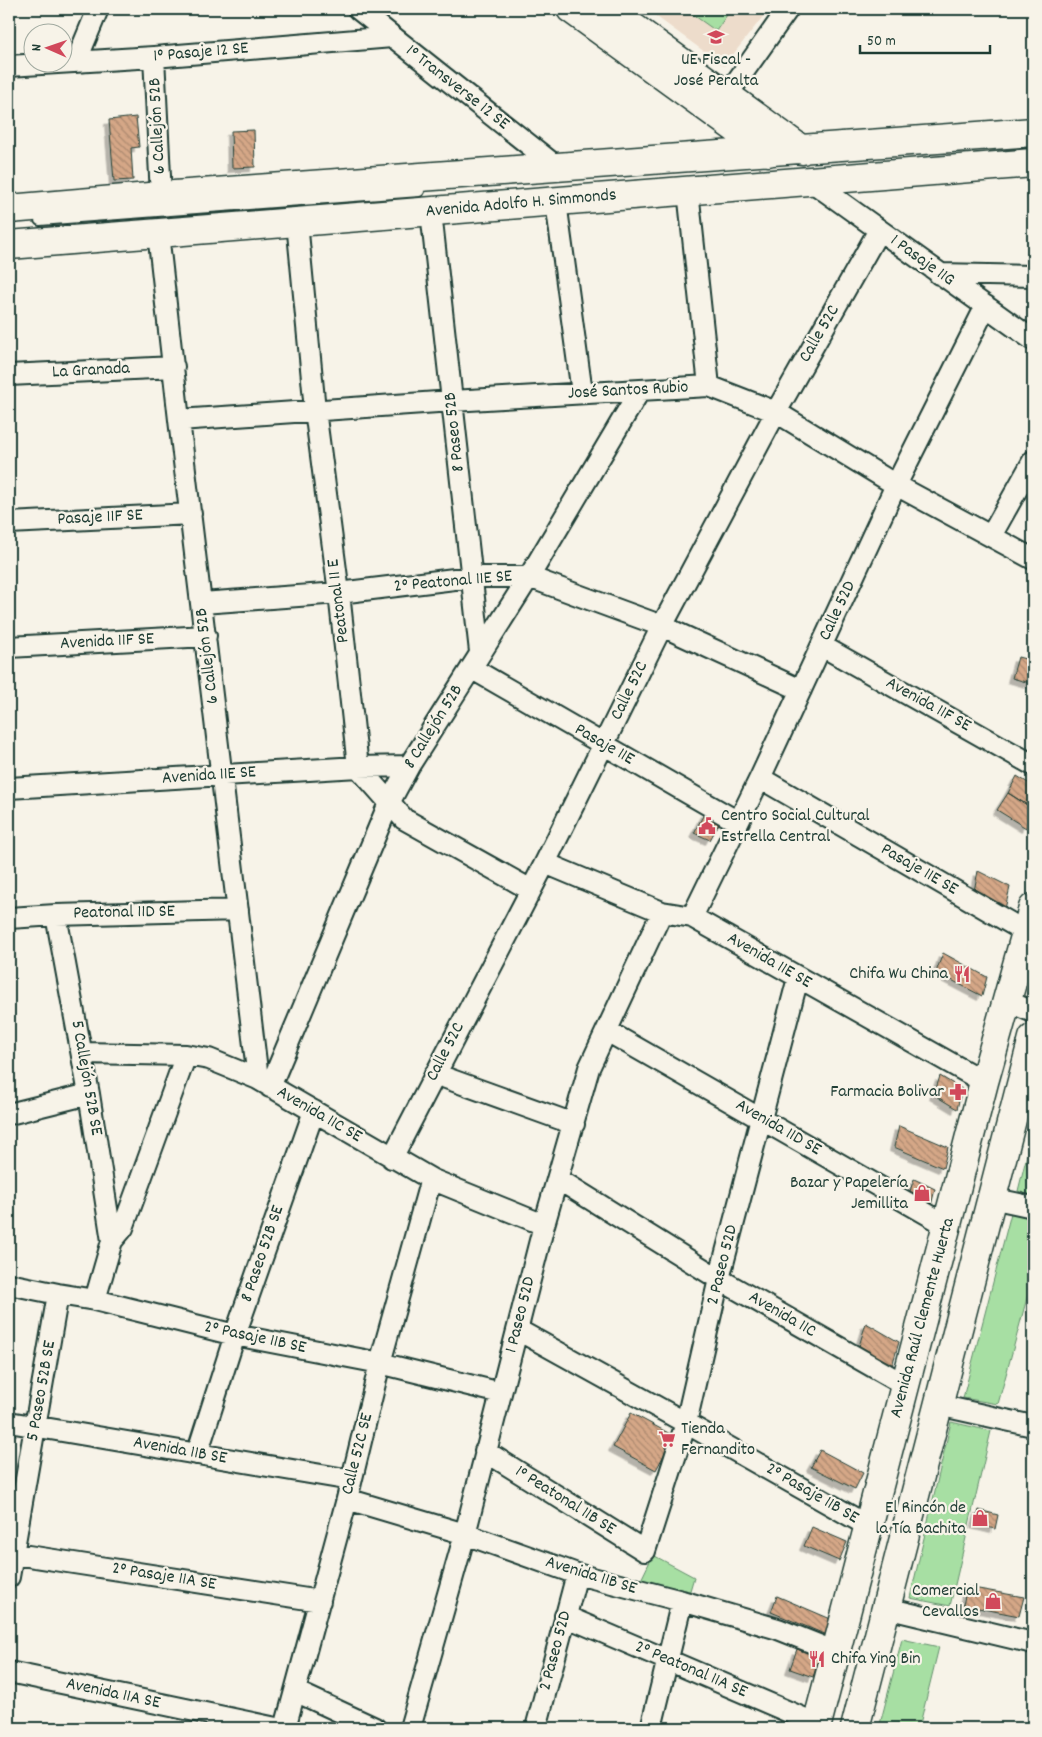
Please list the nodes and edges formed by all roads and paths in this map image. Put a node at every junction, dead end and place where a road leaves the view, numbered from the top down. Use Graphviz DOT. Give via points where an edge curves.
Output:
graph roads {
  1 [pos="98,9"];
  2 [pos="358,9"];
  3 [pos="571,9"];
  4 [pos="608,9"];
  5 [pos="788,9"];
  6 [pos="392,37"];
  7 [pos="154,57"];
  8 [pos="76,62"];
  9 [pos="9,66"];
  10 [pos="721,104"];
  11 [pos="1033,132"];
  12 [pos="1033,141"];
  13 [pos="768,152"];
  14 [pos="1033,153"];
  15 [pos="1033,163"];
  16 [pos="803,164"];
  17 [pos="557,167"];
  18 [pos="688,191"];
  19 [pos="161,196"];
  20 [pos="417,202"];
  21 [pos="556,202"];
  22 [pos="350,207"];
  23 [pos="18,215"];
  24 [pos="297,222"];
  25 [pos="76,228"];
  26 [pos="38,230"];
  27 [pos="879,230"];
  28 [pos="158,234"];
  29 [pos="9,245"];
  30 [pos="939,274"];
  31 [pos="1033,276"];
  32 [pos="986,306"];
  33 [pos="1033,340"];
  34 [pos="174,367"];
  35 [pos="9,375"];
  36 [pos="709,386"];
  37 [pos="640,390"];
  38 [pos="582,393"];
  39 [pos="452,400"];
  40 [pos="315,410"];
  41 [pos="776,412"];
  42 [pos="179,420"];
  43 [pos="1033,461"];
  44 [pos="896,485"];
  45 [pos="191,514"];
  46 [pos="9,523"];
  47 [pos="991,536"];
  48 [pos="1033,559"];
  49 [pos="529,576"];
  50 [pos="471,577"];
  51 [pos="339,593"];
  52 [pos="202,603"];
  53 [pos="662,626"];
  54 [pos="206,636"];
  55 [pos="822,646"];
  56 [pos="9,647"];
  57 [pos="475,660"];
  58 [pos="801,690"];
  59 [pos="604,745"];
  60 [pos="1033,765"];
  61 [pos="409,766"];
  62 [pos="358,767"];
  63 [pos="222,776"];
  64 [pos="760,778"];
  65 [pos="9,788"];
  66 [pos="389,803"];
  67 [pos="738,822"];
  68 [pos="545,863"];
  69 [pos="530,890"];
  70 [pos="238,910"];
  71 [pos="662,912"];
  72 [pos="56,915"];
  73 [pos="692,917"];
  74 [pos="9,918"];
  75 [pos="1030,920"];
  76 [pos="798,978"];
  77 [pos="1007,1001"];
  78 [pos="1032,1020"];
  79 [pos="607,1031"];
  80 [pos="82,1053"];
  81 [pos="186,1055"];
  82 [pos="435,1074"];
  83 [pos="984,1082"];
  84 [pos="264,1083"];
  85 [pos="89,1094"];
  86 [pos="314,1111"];
  87 [pos="9,1114"];
  88 [pos="760,1118"];
  89 [pos="574,1124"];
  90 [pos="392,1158"];
  91 [pos="431,1179"];
  92 [pos="558,1179"];
  93 [pos="992,1198"];
  94 [pos="1033,1206"];
  95 [pos="544,1225"];
  96 [pos="948,1226"];
  97 [pos="112,1241"];
  98 [pos="719,1279"];
  99 [pos="9,1284"];
  100 [pos="58,1294"];
  101 [pos="95,1300"];
  102 [pos="518,1330"];
  103 [pos="235,1335"];
  104 [pos="380,1363"];
  105 [pos="905,1385"];
  106 [pos="501,1393"];
  107 [pos="938,1405"];
  108 [pos="9,1422"];
  109 [pos="686,1422"];
  110 [pos="36,1426"];
  111 [pos="1033,1426"];
  112 [pos="485,1451"];
  113 [pos="197,1454"];
  114 [pos="349,1489"];
  115 [pos="870,1527"];
  116 [pos="465,1534"];
  117 [pos="645,1551"];
  118 [pos="11,1553"];
  119 [pos="576,1574"];
  120 [pos="9,1577"];
  121 [pos="320,1601"];
  122 [pos="682,1601"];
  123 [pos="886,1608"];
  124 [pos="565,1616"];
  125 [pos="1033,1643"];
  126 [pos="836,1652"];
  127 [pos="668,1660"];
  128 [pos="9,1672"];
  129 [pos="295,1691"];
  130 [pos="817,1726"];
  131 [pos="276,1728"];
  132 [pos="284,1728"];
  133 [pos="374,1728"];
  134 [pos="410,1728"];
  135 [pos="536,1728"];
  136 [pos="650,1728"];
  137 [pos="846,1728"];
  138 [pos="855,1728"];
  1 -- 8 [label="street"];
  2 -- 6 [label="street, 1° Transverse 12 SE"];
  3 -- 10 [label="main road"];
  4 -- 10 [label="main road"];
  5 -- 10 [label="street"];
  6 -- 7 [label="street, 1° Pasaje 12 SE"];
  6 -- 17 [label="street, 1° Transverse 12 SE"];
  7 -- 8 [label="street, 1° Pasaje 12 SE"];
  7 -- 19 [label="street, 6 Callejón 52B"];
  8 -- 9 [label="street, 1° Pasaje 12 SE"];
  10 -- 13 [label="main road"];
  10 -- 16 [label="main road"];
  11 -- 16 [label="main road, Avenida Adolfo H. Simmonds"];
  12 -- 16 [label="lane, Avenida Adolfo H. Simmonds"];
  13 -- 16 [label="main road, Avenida Adolfo H. Simmonds"];
  13 -- 17 [label="main road, Avenida Adolfo H. Simmonds"];
  14 -- 20 [label="lane, Avenida Adolfo H. Simmonds"];
  15 -- 16 [label="main road, Avenida Adolfo H. Simmonds"];
  16 -- 18 [label="main road, Avenida Adolfo H. Simmonds"];
  16 -- 27 [label="street, 1 Pasaje 11G"];
  17 -- 19 [label="main road, Avenida Adolfo H. Simmonds"];
  18 -- 21 [label="main road, Avenida Adolfo H. Simmonds"];
  18 -- 36 [label="street"];
  19 -- 23 [label="main road, Avenida Adolfo H. Simmonds"];
  20 -- 21 [label="main road, Avenida Adolfo H. Simmonds"];
  20 -- 22 [label="lane, Avenida Adolfo H. Simmonds"];
  20 -- 23 [label="lane, Avenida Adolfo H. Simmonds"];
  20 -- 24 [label="main road, Avenida Adolfo H. Simmonds"];
  20 -- 39 [label="street, 8 Paseo 52B"];
  21 -- 38 [label="street"];
  24 -- 28 [label="main road, Avenida Adolfo H. Simmonds"];
  24 -- 40 [label="street, Peatonal 11 E"];
  25 -- 26 [label="lane"];
  27 -- 30 [label="street, 1 Pasaje 11G"];
  27 -- 41 [label="street, Calle 52C"];
  28 -- 29 [label="main road, Avenida Adolfo H. Simmonds"];
  28 -- 34 [label="street, 6 Callejón 52B"];
  30 -- 31 [label="street"];
  30 -- 32 [label="street, 1 Pasaje 11G"];
  32 -- 33 [label="street, 1 Pasaje 11G"];
  32 -- 44 [label="street, Calle 52D"];
  34 -- 35 [label="street, La Granada"];
  34 -- 42 [label="street, 6 Callejón 52B"];
  36 -- 37 [label="street, José Santos Rubio"];
  36 -- 41 [label="street, José Santos Rubio"];
  37 -- 38 [label="street, José Santos Rubio"];
  37 -- 49 [label="street, 8 Callejón 52B"];
  38 -- 39 [label="street, José Santos Rubio"];
  39 -- 40 [label="street, José Santos Rubio"];
  39 -- 50 [label="street, 8 Paseo 52B"];
  40 -- 42 [label="street, José Santos Rubio"];
  40 -- 51 [label="street, Peatonal 11 E"];
  41 -- 44 [label="street, José Santos Rubio"];
  41 -- 53 [label="street, Calle 52C"];
  42 -- 45 [label="street, 6 Callejón 52B"];
  43 -- 47 [label="street"];
  44 -- 47 [label="street, José Santos Rubio"];
  44 -- 55 [label="street, Calle 52D"];
  45 -- 46 [label="street, Pasaje 11F SE"];
  45 -- 52 [label="street, 6 Callejón 52B"];
  47 -- 48 [label="street, José Santos Rubio"];
  49 -- 50 [label="street, 2° Peatonal 11E SE"];
  49 -- 53 [label="street, 2° Peatonal 11E SE"];
  49 -- 57 [label="street, 8 Callejón 52B"];
  50 -- 51 [label="street, 2° Peatonal 11E SE"];
  50 -- 57 [label="street, 8 Paseo 52B"];
  51 -- 52 [label="street, 2° Peatonal 11E SE"];
  51 -- 62 [label="street, Peatonal 11 E"];
  52 -- 54 [label="street, 6 Callejón 52B"];
  53 -- 58 [label="street, 2° Peatonal 11E SE"];
  53 -- 59 [label="street, Calle 52C"];
  54 -- 56 [label="street, Avenida 11F SE"];
  54 -- 63 [label="street, 6 Callejón 52B"];
  55 -- 58 [label="street, Calle 52D"];
  55 -- 60 [label="street, Avenida 11F SE"];
  57 -- 59 [label="street, Pasaje 11E"];
  57 -- 61 [label="street, 8 Callejón 52B"];
  58 -- 64 [label="street, Calle 52D"];
  59 -- 67 [label="street, Pasaje 11E"];
  59 -- 68 [label="street, Calle 52C"];
  61 -- 62 [label="street, Avenida 11E SE"];
  61 -- 66 [label="street, 8 Callejón 52B"];
  62 -- 63 [label="street, Avenida 11E SE"];
  62 -- 66 [label="street"];
  63 -- 65 [label="street, Avenida 11E SE"];
  63 -- 70 [label="street, 6 Callejón 52B"];
  64 -- 67 [label="street, Calle 52D"];
  64 -- 75 [label="street, Pasaje 11E SE"];
  66 -- 69 [label="street" via="404,819"];
  66 -- 84 [label="street, 8 Callejón 52B"];
  67 -- 73 [label="street, Calle 52D"];
  68 -- 69 [label="street, Calle 52C"];
  68 -- 71 [label="street, Avenida 11E SE"];
  69 -- 82 [label="street, Calle 52C"];
  70 -- 72 [label="street, Peatonal 11D SE"];
  70 -- 84 [label="street, 6 Callejón 52B"];
  71 -- 73 [label="street, Avenida 11E SE"];
  71 -- 79 [label="street, 1 Paseo 52D"];
  72 -- 74 [label="street, Peatonal 11D SE"];
  72 -- 80 [label="street, 5 Callejón 52B SE"];
  73 -- 76 [label="street, Avenida 11E SE"];
  75 -- 77 [label="main road, Avenida Raúl Clemente Huerta"];
  76 -- 83 [label="street, Avenida 11E SE"];
  76 -- 88 [label="street, 2 Paseo 52D"];
  77 -- 78 [label="street"];
  77 -- 83 [label="main road, Avenida Raúl Clemente Huerta"];
  78 -- 93 [label="main road, Avenida Raúl Clemente Huerta"];
  78 -- 137 [label="lane"];
  79 -- 88 [label="street, Avenida 11D SE"];
  79 -- 89 [label="street, 1 Paseo 52D" via="589,1068"];
  80 -- 81 [label="street, Avenida 11C SE"];
  80 -- 85 [label="street, 5 Callejón 52B SE"];
  81 -- 84 [label="street, Avenida 11C SE" via="209,1059"];
  81 -- 97 [label="street" via="123,1228"];
  82 -- 89 [label="street"];
  82 -- 90 [label="street, Calle 52C"];
  83 -- 96 [label="main road, Avenida Raúl Clemente Huerta"];
  84 -- 86 [label="street, Avenida 11C SE"];
  85 -- 87 [label="street"];
  85 -- 97 [label="street, 5 Callejón 52B SE"];
  86 -- 90 [label="street, Avenida 11C SE"];
  86 -- 103 [label="street, 8 Paseo 52B SE"];
  88 -- 96 [label="street, Avenida 11D SE"];
  88 -- 98 [label="street, 2 Paseo 52D"];
  89 -- 92 [label="street, 1 Paseo 52D"];
  90 -- 91 [label="street, Avenida 11C SE"];
  91 -- 95 [label="street, Avenida 11C SE"];
  91 -- 104 [label="street, Calle 52C SE"];
  92 -- 95 [label="street, 1 Paseo 52D"];
  92 -- 98 [label="street, Avenida 11C"];
  93 -- 94 [label="street"];
  93 -- 107 [label="main road, Avenida Raúl Clemente Huerta"];
  95 -- 102 [label="street, 1 Paseo 52D"];
  96 -- 105 [label="main road, Avenida Raúl Clemente Huerta"];
  97 -- 101 [label="street"];
  98 -- 105 [label="street, Avenida 11C"];
  98 -- 109 [label="street, 2 Paseo 52D"];
  99 -- 100 [label="street, 2° Pasaje 11B SE"];
  100 -- 101 [label="street, 2° Pasaje 11B SE"];
  100 -- 110 [label="street, 5 Paseo 52B SE"];
  101 -- 103 [label="street, 2° Pasaje 11B SE"];
  102 -- 106 [label="street, 1 Paseo 52D"];
  102 -- 109 [label="street, 2° Pasaje 11B SE"];
  103 -- 104 [label="street, 2° Pasaje 11B SE"];
  103 -- 113 [label="street, 8 Paseo 52B SE"];
  104 -- 106 [label="street, 2° Pasaje 11B SE"];
  104 -- 114 [label="street, Calle 52C SE"];
  105 -- 115 [label="main road, Avenida Raúl Clemente Huerta"];
  106 -- 112 [label="street, 1 Paseo 52D"];
  107 -- 111 [label="street"];
  107 -- 123 [label="main road, Avenida Raúl Clemente Huerta"];
  108 -- 110 [label="street, Avenida 11B SE"];
  109 -- 115 [label="street, 2° Pasaje 11B SE"];
  109 -- 117 [label="street, 2 Paseo 52D"];
  110 -- 113 [label="street, Avenida 11B SE"];
  110 -- 118 [label="street, 5 Paseo 52B SE"];
  112 -- 116 [label="street, 1 Paseo 52D"];
  112 -- 117 [label="street, 1° Peatonal 11B SE"];
  113 -- 114 [label="street, Avenida 11B SE"];
  114 -- 116 [label="street, Avenida 11B SE"];
  114 -- 121 [label="street, Calle 52C SE"];
  115 -- 126 [label="main road, Avenida Raúl Clemente Huerta"];
  116 -- 119 [label="street, Avenida 11B SE"];
  116 -- 134 [label="street, 1 Paseo 52D"];
  118 -- 120 [label="street, 5 Paseo 52B SE"];
  118 -- 121 [label="street, 2° Pasaje 11A SE"];
  119 -- 122 [label="street, Avenida 11B SE"];
  119 -- 124 [label="street, 2 Paseo 52D"];
  121 -- 129 [label="street, Calle 52C SE"];
  122 -- 126 [label="street, Avenida 11B SE" via="778,1629"];
  122 -- 127 [label="street"];
  123 -- 125 [label="street"];
  123 -- 138 [label="main road, Avenida Raúl Clemente Huerta"];
  124 -- 127 [label="street, 2° Peatonal 11A SE"];
  124 -- 135 [label="street, 2 Paseo 52D"];
  126 -- 130 [label="main road, Avenida Raúl Clemente Huerta"];
  127 -- 130 [label="street, 2° Peatonal 11A SE"];
  127 -- 136 [label="street"];
  128 -- 131 [label="street, Avenida 11A SE"];
  129 -- 132 [label="street, Calle 52C SE"];
  129 -- 133 [label="street"];
}
